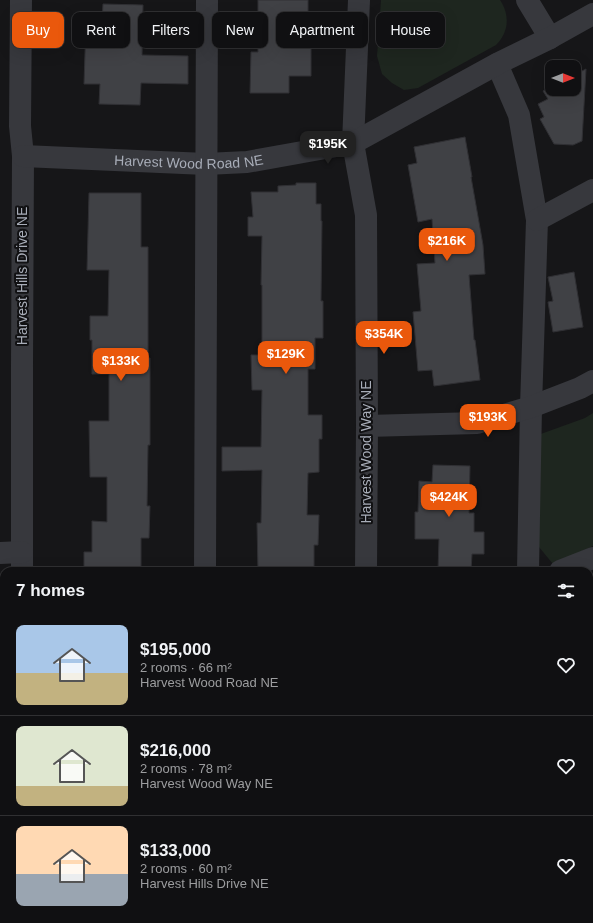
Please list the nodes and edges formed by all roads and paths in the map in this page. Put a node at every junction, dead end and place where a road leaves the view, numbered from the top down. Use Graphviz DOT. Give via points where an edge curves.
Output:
graph roads {
  1 [pos="21,0"];
  2 [pos="207,0"];
  3 [pos="358,0"];
  4 [pos="527,0"];
  5 [pos="593,14"];
  6 [pos="550,38"];
  7 [pos="497,64"];
  8 [pos="353,143"];
  9 [pos="23,156"];
  10 [pos="206,164"];
  11 [pos="593,190"];
  12 [pos="537,220"];
  13 [pos="593,381"];
  14 [pos="531,407"];
  15 [pos="367,426"];
  16 [pos="0,553"];
  17 [pos="593,558"];
  18 [pos="22,561"];
  19 [pos="205,567"];
  20 [pos="366,567"];
  21 [pos="528,567"];
  22 [pos="570,567"];
  1 -- 9 [label="street, Harvest Hills Drive NE" via="20,126"];
  2 -- 10 [label="street"];
  3 -- 8 [label="street"];
  4 -- 6 [label="street"];
  5 -- 6 [label="street, Harvest Wood Road NE"];
  6 -- 7 [label="street, Harvest Wood Road NE"];
  7 -- 8 [label="street, Harvest Wood Road NE"];
  7 -- 12 [label="street" via="519,115"];
  8 -- 10 [label="street, Harvest Wood Road NE" via="247,162"];
  8 -- 15 [label="street, Harvest Wood Way NE" via="366,215"];
  9 -- 10 [label="street, Harvest Wood Road NE"];
  9 -- 18 [label="street, Harvest Hills Drive NE"];
  10 -- 19 [label="street"];
  11 -- 12 [label="street"];
  12 -- 14 [label="street"];
  13 -- 14 [label="street"];
  14 -- 15 [label="street" via="478,423"];
  14 -- 21 [label="street"];
  15 -- 20 [label="street, Harvest Wood Way NE"];
  16 -- 18 [label="street, Harvest Hills Drive NE"];
  17 -- 22 [label="street"];
}
